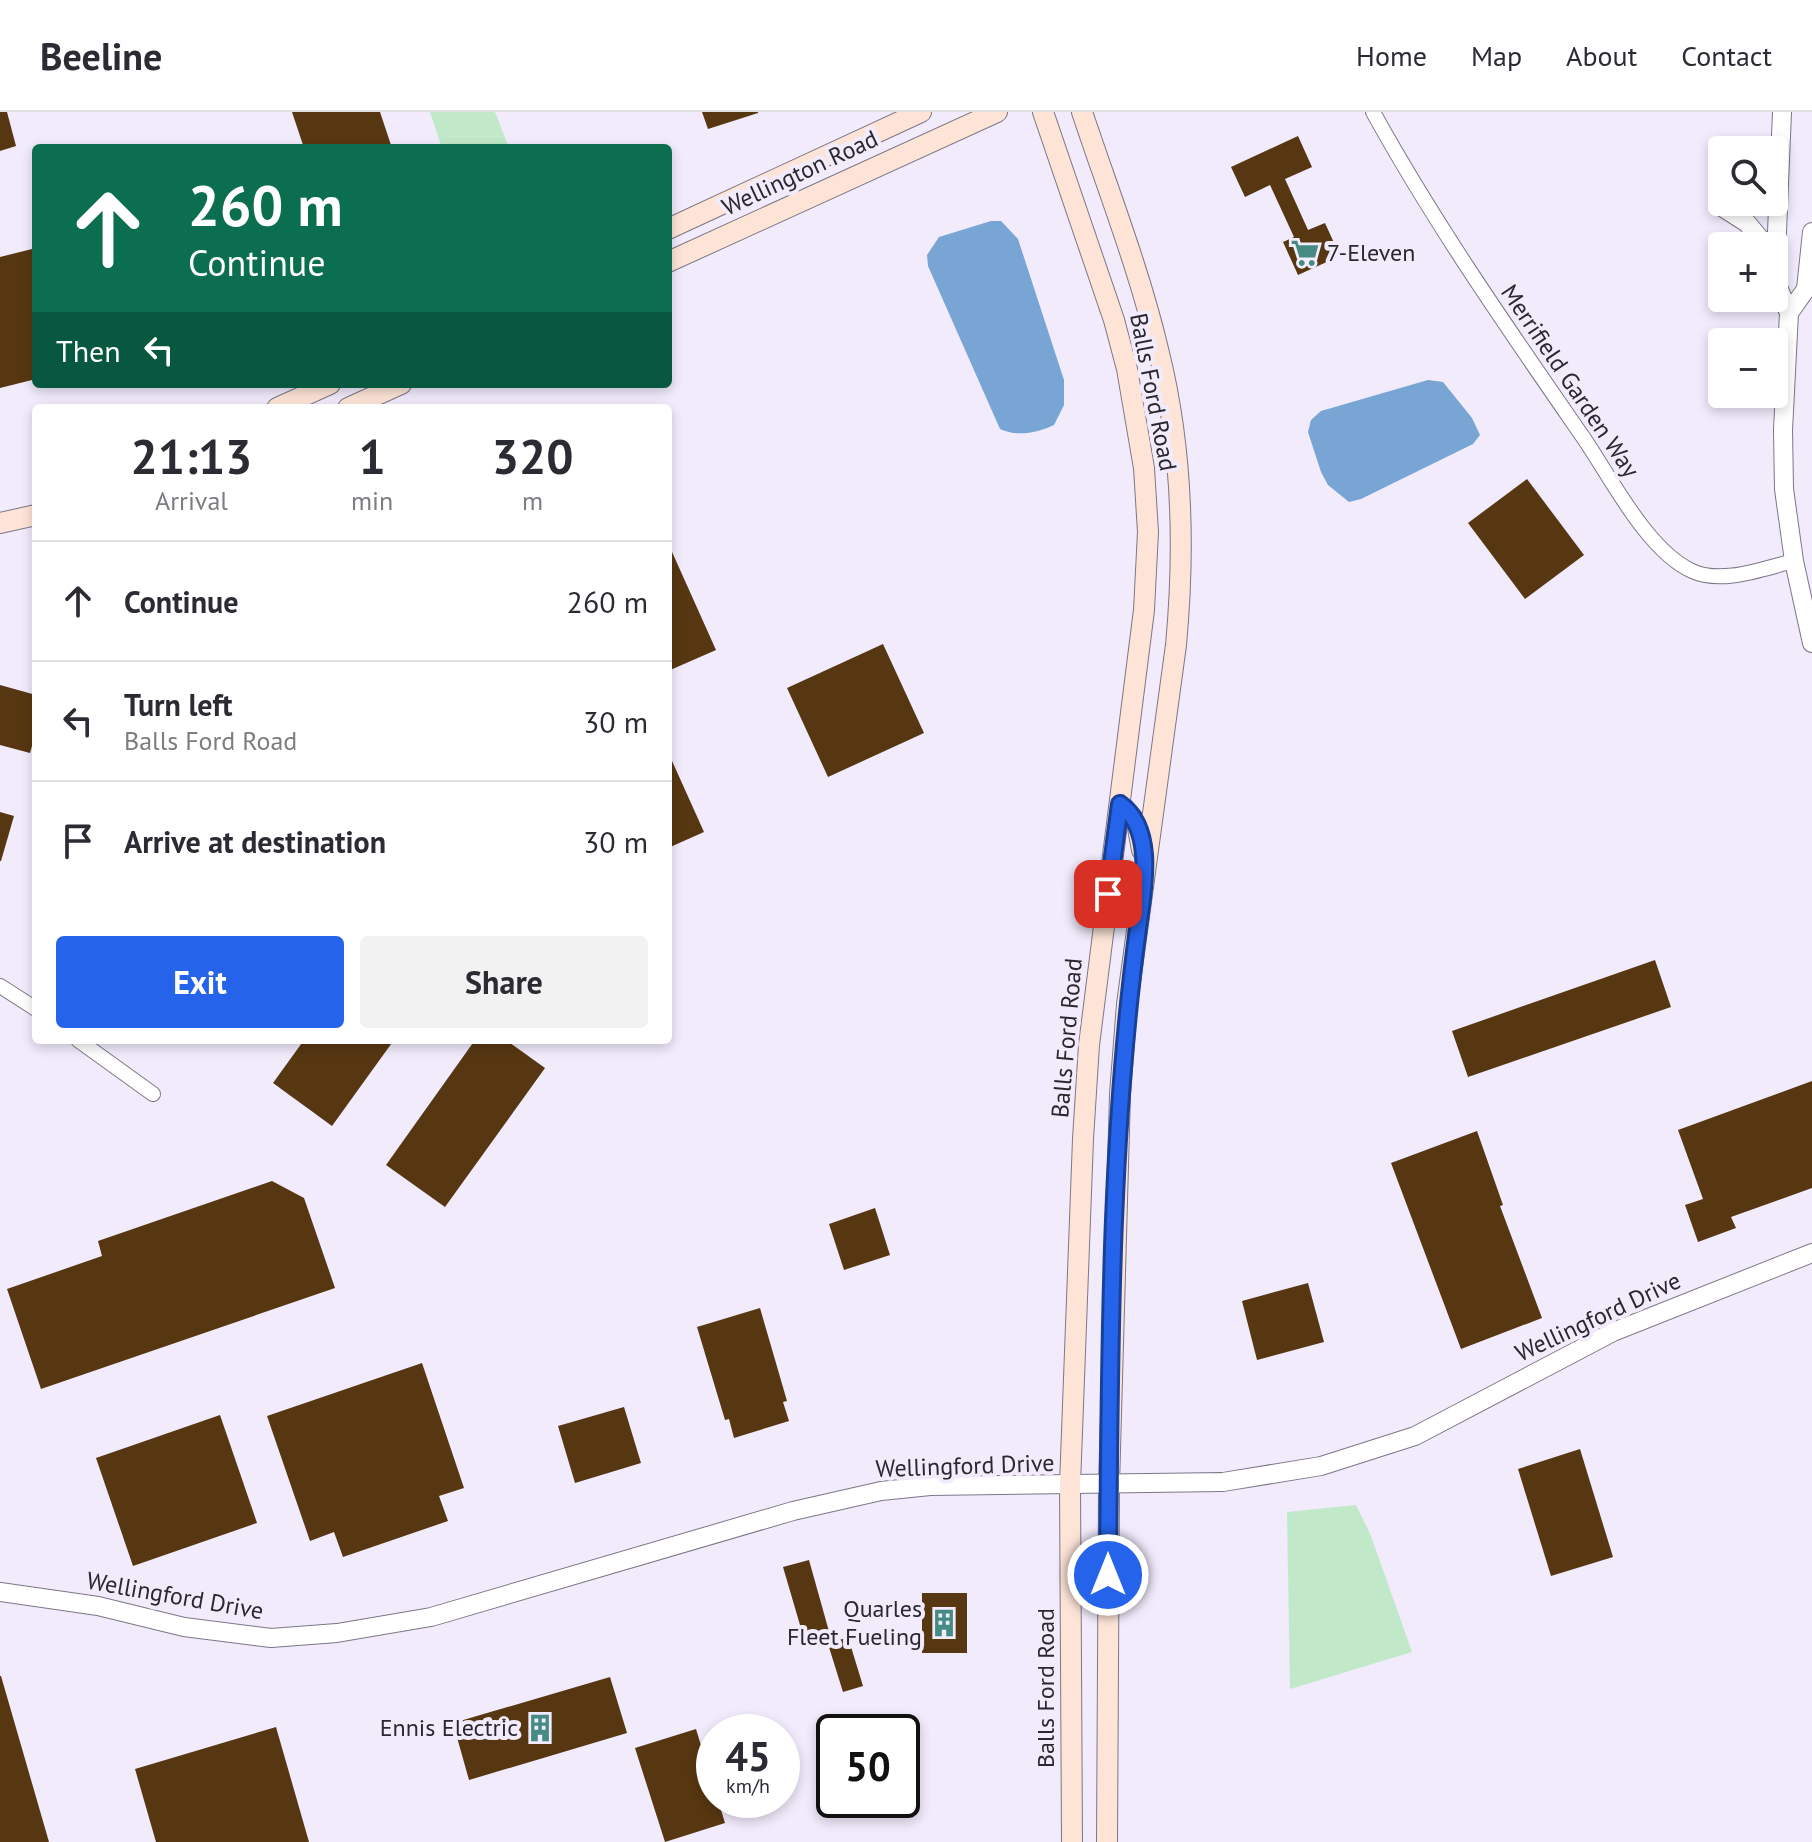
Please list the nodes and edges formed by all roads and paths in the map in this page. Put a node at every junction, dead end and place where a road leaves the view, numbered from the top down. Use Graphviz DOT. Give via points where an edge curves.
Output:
graph roads {
  1 [pos="921,112"];
  2 [pos="997,112"];
  3 [pos="1043,112"];
  4 [pos="1082,112"];
  5 [pos="1373,112"];
  6 [pos="1782,112"];
  7 [pos="1779,136"];
  8 [pos="1736,216"];
  9 [pos="672,227"];
  10 [pos="1754,232"];
  11 [pos="1812,232"];
  12 [pos="672,260"];
  13 [pos="1789,313"];
  14 [pos="297,388"];
  15 [pos="321,388"];
  16 [pos="392,388"];
  17 [pos="280,404"];
  18 [pos="285,404"];
  19 [pos="357,404"];
  20 [pos="32,516"];
  21 [pos="0,523"];
  22 [pos="1794,561"];
  23 [pos="1812,643"];
  24 [pos="1120,804"];
  25 [pos="1146,870"];
  26 [pos="0,986"];
  27 [pos="32,1006"];
  28 [pos="84,1044"];
  29 [pos="153,1094"];
  30 [pos="1812,1253"];
  31 [pos="1070,1485"];
  32 [pos="1109,1486"];
  33 [pos="0,1592"];
  34 [pos="1072,1842"];
  35 [pos="1107,1842"];
  1 -- 9 [label="main road, Wellington Road"];
  2 -- 12 [label="main road, Wellington Road"];
  3 -- 24 [label="main road, Balls Ford Road" via="1114,320 1144,468 1145,598"];
  4 -- 25 [label="main road, Balls Ford Road" via="1157,342 1177,474 1179,613"];
  5 -- 22 [label="street, Merrifield Garden Way" via="1484,295 1657,543 1691,571 1712,577"];
  6 -- 7 [label="street"];
  8 -- 10 [label="street"];
  11 -- 13 [label="street" via="1806,289"];
  13 -- 22 [label="street" via="1784,489"];
  14 -- 17 [label="main road"];
  15 -- 18 [label="main road"];
  16 -- 19 [label="main road"];
  20 -- 21 [label="main road"];
  22 -- 23 [label="street"];
  24 -- 25 [label="main road" via="1137,823"];
  24 -- 31 [label="main road, Balls Ford Road" via="1089,1045"];
  25 -- 32 [label="main road, Balls Ford Road" via="1120,1094"];
  26 -- 27 [label="street"];
  28 -- 29 [label="street"];
  30 -- 32 [label="street, Wellingford Drive" via="1613,1332 1415,1436 1374,1451 1252,1479"];
  31 -- 32 [label="street, Wellingford Drive"];
  31 -- 33 [label="street, Wellingford Drive" via="930,1486 831,1500 431,1617 337,1633 271,1638"];
  31 -- 34 [label="main road, Balls Ford Road"];
  32 -- 35 [label="main road, Balls Ford Road"];
}
